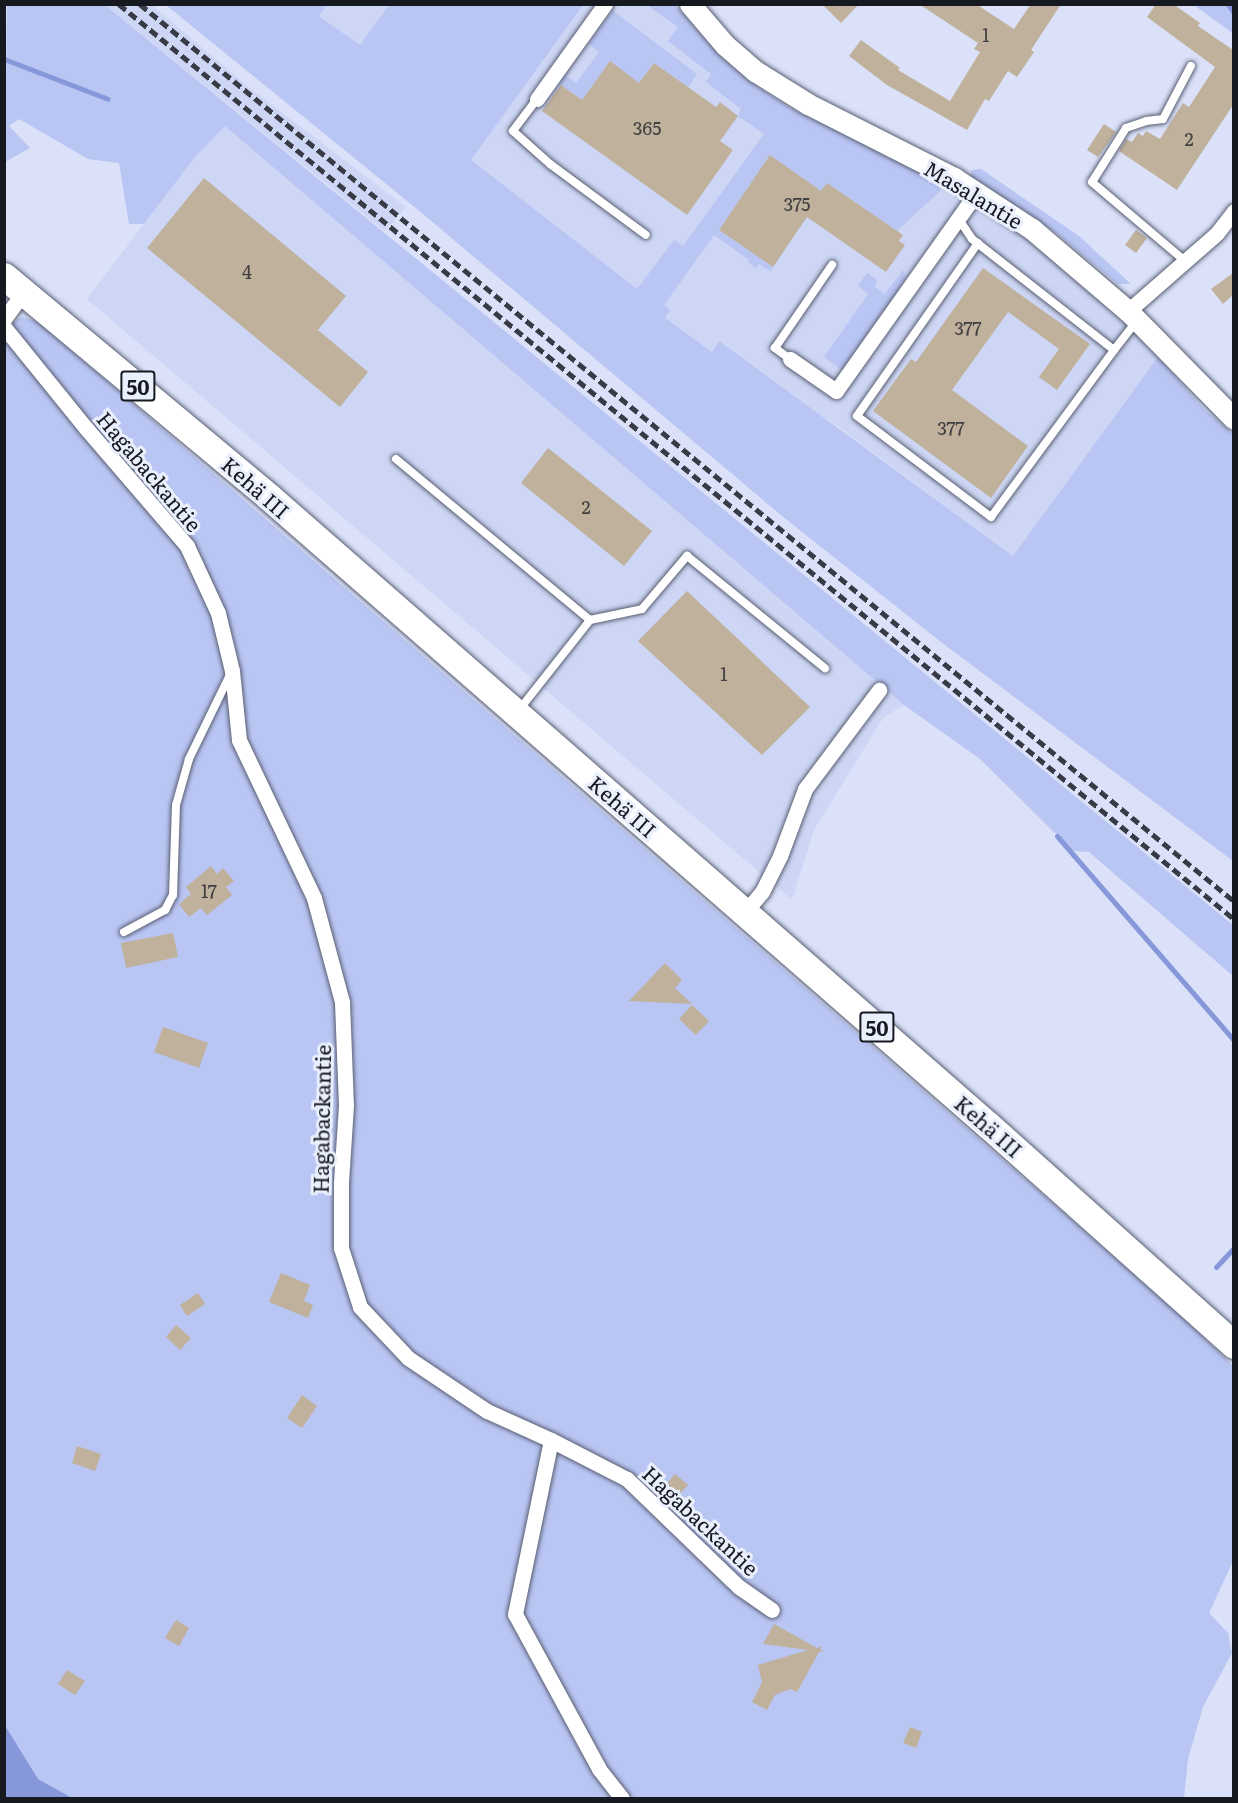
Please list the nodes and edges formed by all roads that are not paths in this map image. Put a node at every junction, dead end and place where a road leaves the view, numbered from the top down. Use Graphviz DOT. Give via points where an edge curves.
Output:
graph roads {
  1 [pos="605,4"];
  2 [pos="690,4"];
  3 [pos="1191,66"];
  4 [pos="537,99"];
  5 [pos="977,192"];
  6 [pos="1233,211"];
  7 [pos="958,218"];
  8 [pos="646,236"];
  9 [pos="978,243"];
  10 [pos="1185,261"];
  11 [pos="832,265"];
  12 [pos="14,284"];
  13 [pos="1132,316"];
  14 [pos="4,319"];
  15 [pos="4,327"];
  16 [pos="1114,350"];
  17 [pos="790,359"];
  18 [pos="1233,419"];
  19 [pos="396,459"];
  20 [pos="590,620"];
  21 [pos="825,668"];
  22 [pos="232,671"];
  23 [pos="879,690"];
  24 [pos="516,714"];
  25 [pos="745,912"];
  26 [pos="124,932"];
  27 [pos="1233,1345"];
  28 [pos="551,1440"];
  29 [pos="772,1610"];
  30 [pos="622,1798"];
  1 -- 4 [label="street"];
  2 -- 5 [label="street, Masalantie" via="725,45 755,71 808,104"];
  3 -- 10 [label="lane" via="1163,119 1126,128 1092,182"];
  4 -- 8 [label="lane" via="513,131"];
  5 -- 7 [label="street"];
  5 -- 13 [label="street, Masalantie" via="1032,229"];
  6 -- 10 [label="street" via="1217,233"];
  7 -- 9 [label="lane"];
  7 -- 17 [label="street" via="836,391"];
  9 -- 16 [label="lane"];
  9 -- 16 [label="lane" via="857,416 991,517"];
  10 -- 13 [label="street"];
  11 -- 17 [label="lane" via="775,348"];
  12 -- 14 [label="street"];
  12 -- 24 [label="highway, Kehä III / 50" via="269,497"];
  13 -- 16 [label="lane"];
  13 -- 18 [label="street, Masalantie"];
  15 -- 22 [label="street, Hagabackantie" via="187,546 218,614"];
  19 -- 20 [label="lane"];
  20 -- 21 [label="lane" via="642,609 687,556"];
  20 -- 24 [label="lane"];
  22 -- 26 [label="lane" via="189,759 176,805 173,895 165,910"];
  22 -- 28 [label="street, Hagabackantie" via="238,740 314,898 342,1002 346,1105 341,1248 360,1307 408,1358 487,1412"];
  23 -- 25 [label="street" via="805,789 771,874"];
  24 -- 25 [label="highway, Kehä III / 50"];
  25 -- 27 [label="highway, Kehä III / 50"];
  28 -- 29 [label="street, Hagabackantie" via="627,1479 739,1587"];
  28 -- 30 [label="street" via="515,1614 599,1769"];
}
